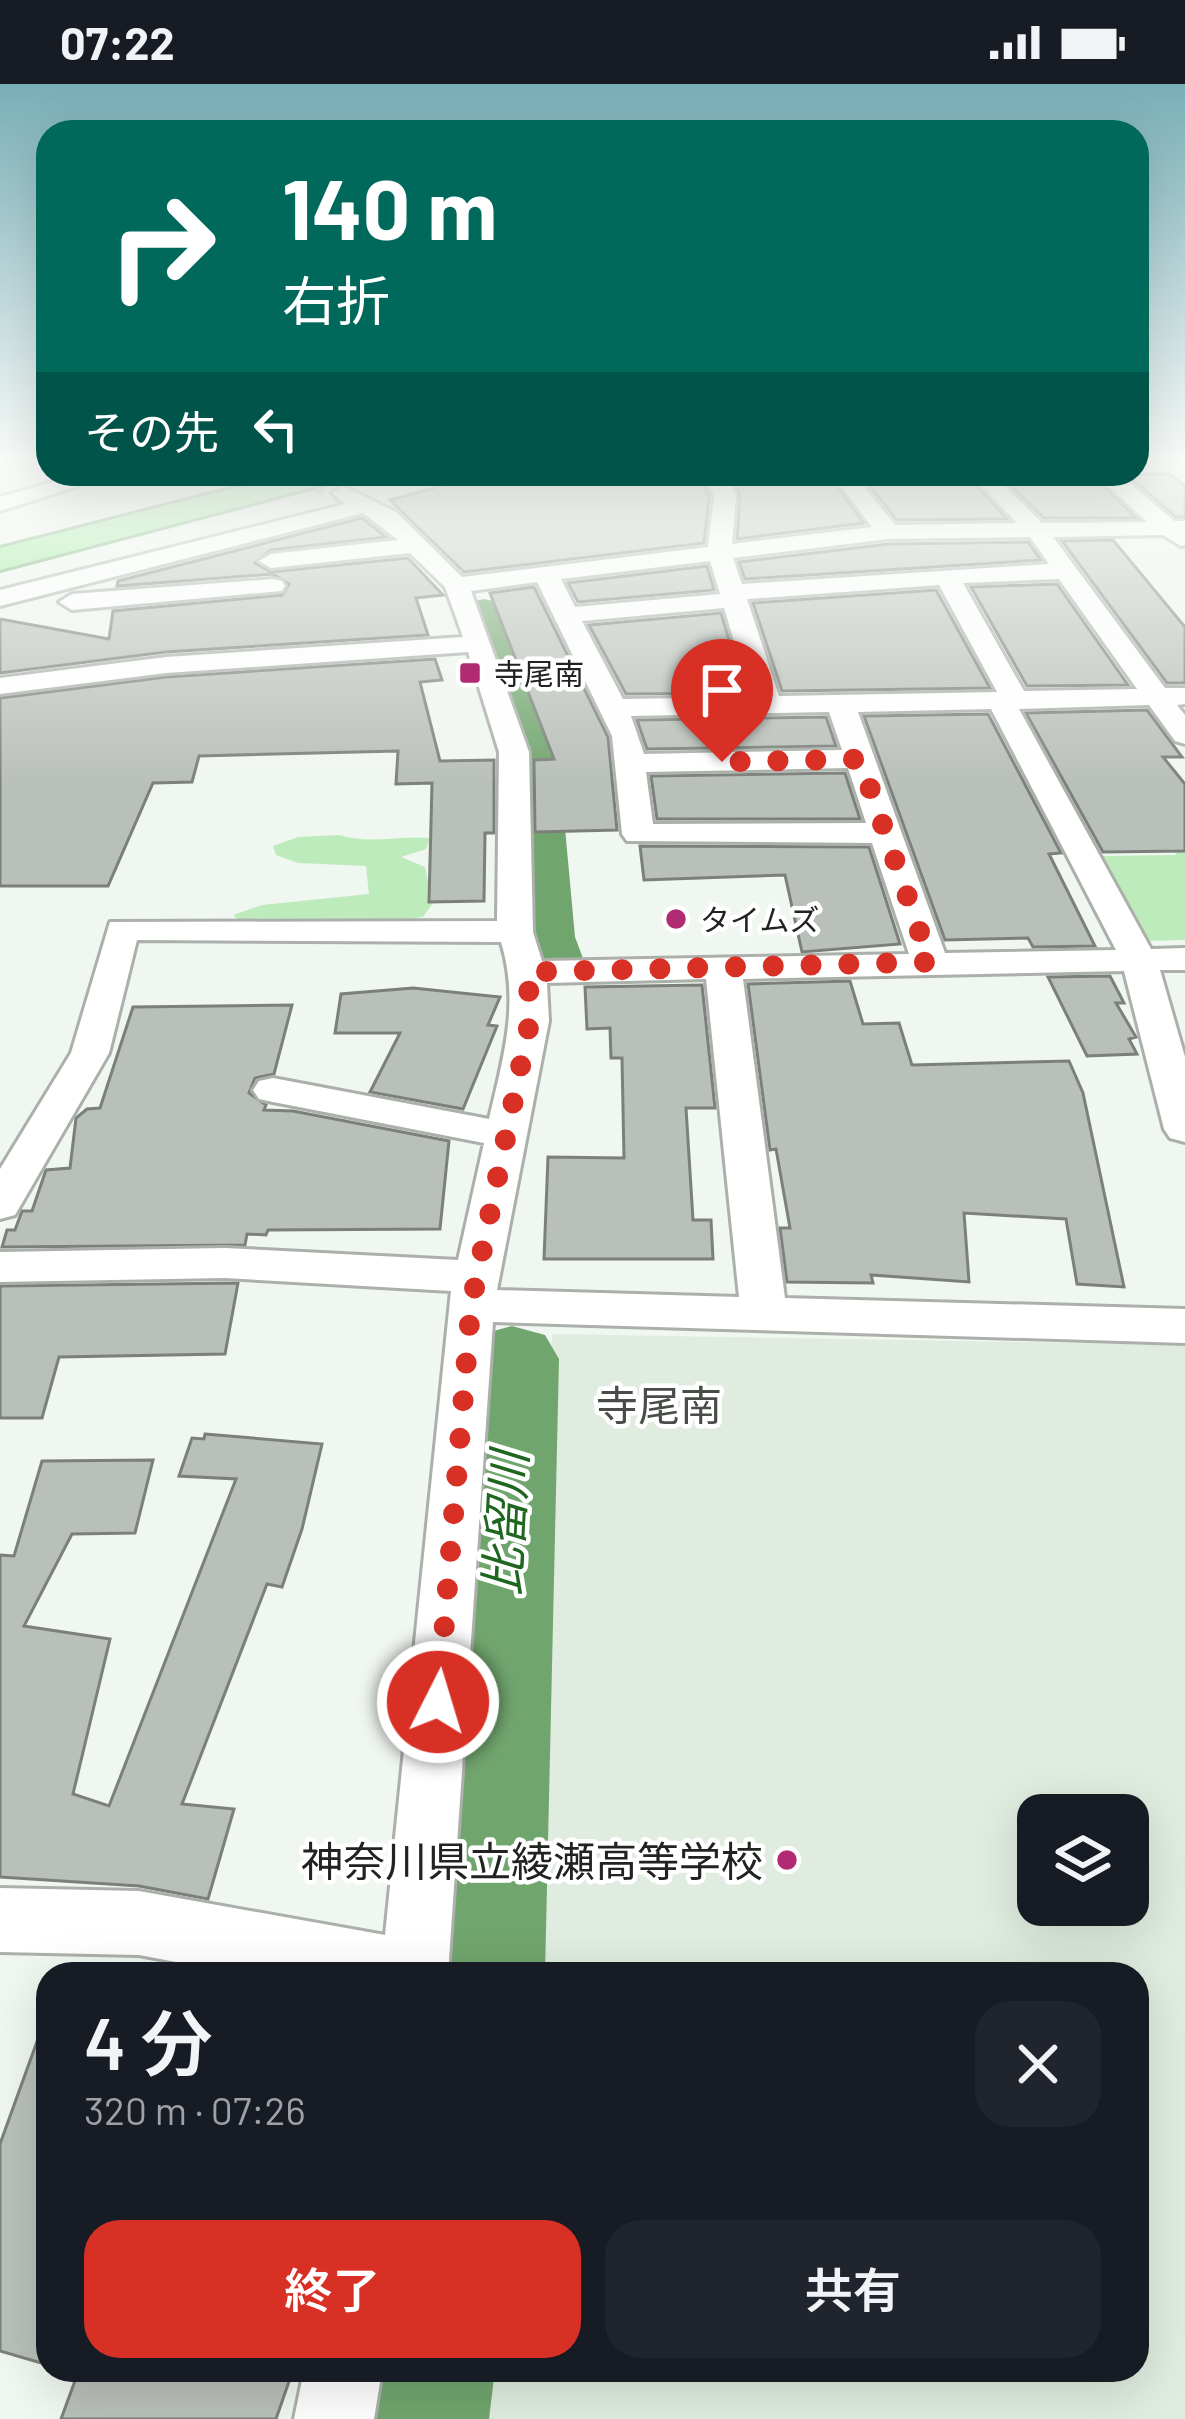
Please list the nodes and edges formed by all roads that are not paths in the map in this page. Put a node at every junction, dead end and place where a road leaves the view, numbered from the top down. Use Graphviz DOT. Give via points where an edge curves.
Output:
graph roads {
  1 [pos="123,567"];
  2 [pos="302,567"];
  3 [pos="438,567"];
  4 [pos="604,567"];
  5 [pos="724,567"];
  6 [pos="1063,567"];
  7 [pos="1066,571"];
  8 [pos="546,575"];
  9 [pos="946,575"];
  10 [pos="456,585"];
  11 [pos="732,596"];
  12 [pos="3,597"];
  13 [pos="569,615"];
  14 [pos="475,644"];
  15 [pos="0,686"];
  16 [pos="1172,697"];
  17 [pos="1008,701"];
  18 [pos="841,704"];
  19 [pos="768,705"];
  20 [pos="612,708"];
  21 [pos="1185,735"];
  22 [pos="860,759"];
  23 [pos="630,764"];
  24 [pos="886,833"];
  25 [pos="515,932"];
  26 [pos="1139,959"];
  27 [pos="1185,959"];
  28 [pos="930,962"];
  29 [pos="723,967"];
  30 [pos="528,972"];
  31 [pos="273,1090"];
  32 [pos="1185,1130"];
  33 [pos="508,1135"];
  34 [pos="0,1205"];
  35 [pos="0,1267"];
  36 [pos="475,1291"];
  37 [pos="764,1315"];
  38 [pos="1185,1326"];
  39 [pos="0,1920"];
  40 [pos="351,1962"];
  41 [pos="417,1962"];
  42 [pos="341,2382"];
  43 [pos="334,2419"];
  1 -- 12 [label="street"];
  2 -- 12 [label="street" via="33,605"];
  3 -- 10 [label="street"];
  4 -- 8 [label="street"];
  5 -- 11 [label="street"];
  6 -- 7 [label="street"];
  7 -- 9 [label="street"];
  7 -- 16 [label="street"];
  8 -- 10 [label="street"];
  8 -- 13 [label="street"];
  9 -- 11 [label="street"];
  9 -- 17 [label="street"];
  10 -- 14 [label="street"];
  11 -- 13 [label="street"];
  11 -- 19 [label="street"];
  13 -- 20 [label="street"];
  14 -- 15 [label="street" via="166,664"];
  14 -- 25 [label="street" via="514,752"];
  16 -- 17 [label="street"];
  16 -- 21 [label="street"];
  17 -- 18 [label="street"];
  17 -- 26 [label="street"];
  18 -- 19 [label="street"];
  18 -- 22 [label="street"];
  19 -- 20 [label="street"];
  20 -- 23 [label="street"];
  22 -- 23 [label="street"];
  22 -- 24 [label="street"];
  23 -- 24 [label="street" via="638,835"];
  24 -- 28 [label="street"];
  25 -- 30 [label="street"];
  25 -- 34 [label="street" via="122,929 91,1054"];
  26 -- 27 [label="street"];
  26 -- 28 [label="street"];
  26 -- 32 [label="street"];
  28 -- 29 [label="street"];
  29 -- 30 [label="street"];
  29 -- 37 [label="street"];
  30 -- 33 [label="street" via="530,1021"];
  31 -- 33 [label="street"];
  33 -- 36 [label="street"];
  35 -- 36 [label="street" via="225,1263"];
  36 -- 37 [label="street"];
  36 -- 41 [label="street"];
  37 -- 38 [label="street"];
  39 -- 40 [label="street" via="139,1923"];
  42 -- 43 [label="street"];
}
